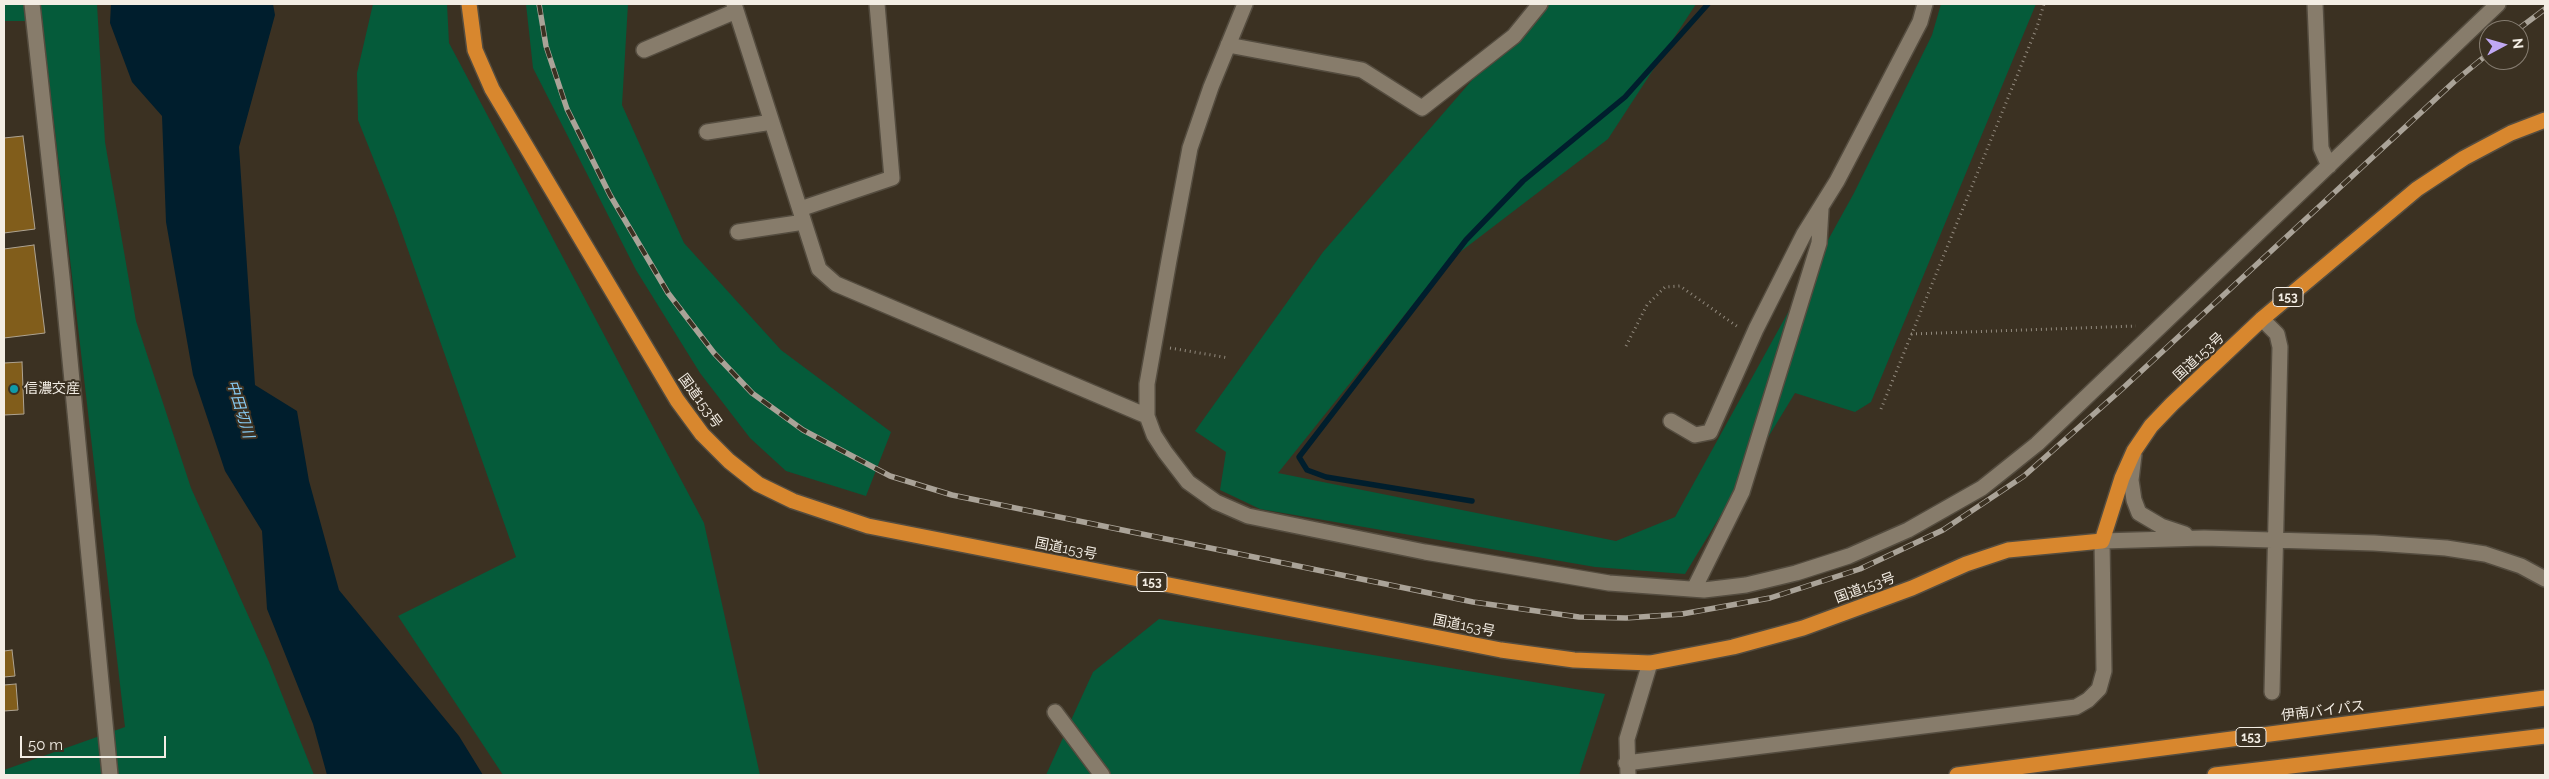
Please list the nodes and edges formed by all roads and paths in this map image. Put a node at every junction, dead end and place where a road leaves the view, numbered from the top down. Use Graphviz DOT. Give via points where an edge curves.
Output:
graph roads {
  1 [pos="32,4"];
  2 [pos="469,4"];
  3 [pos="877,4"];
  4 [pos="1244,4"];
  5 [pos="1540,4"];
  6 [pos="1925,4"];
  7 [pos="2044,4"];
  8 [pos="2315,4"];
  9 [pos="2498,4"];
  10 [pos="735,7"];
  11 [pos="1228,44"];
  12 [pos="644,50"];
  13 [pos="2545,120"];
  14 [pos="772,122"];
  15 [pos="707,132"];
  16 [pos="2329,166"];
  17 [pos="1822,205"];
  18 [pos="802,216"];
  19 [pos="738,232"];
  20 [pos="2262,319"];
  21 [pos="2162,325"];
  22 [pos="1911,334"];
  23 [pos="1753,338"];
  24 [pos="1155,346"];
  25 [pos="1626,346"];
  26 [pos="1229,358"];
  27 [pos="1881,409"];
  28 [pos="1147,416"];
  29 [pos="1671,420"];
  30 [pos="2134,451"];
  31 [pos="2204,538"];
  32 [pos="2102,541"];
  33 [pos="2276,541"];
  34 [pos="2545,579"];
  35 [pos="1694,589"];
  36 [pos="1650,663"];
  37 [pos="2272,692"];
  38 [pos="2545,698"];
  39 [pos="1055,712"];
  40 [pos="2545,736"];
  41 [pos="1627,769"];
  42 [pos="2268,772"];
  43 [pos="110,775"];
  44 [pos="1102,775"];
  45 [pos="1957,775"];
  46 [pos="2215,775"];
  1 -- 43 [label="street"];
  2 -- 36 [label="highway, 国道153号 / 153" via="475,50 492,89 677,400 702,434 758,484 793,501 868,526 956,545 1501,650 1574,660"];
  3 -- 18 [label="street" via="892,178"];
  4 -- 11 [label="street"];
  5 -- 11 [label="street" via="1514,36 1422,108 1362,70"];
  6 -- 17 [label="street" via="1920,22"];
  7 -- 22 [label="path"];
  8 -- 16 [label="street" via="2321,148"];
  9 -- 16 [label="street"];
  10 -- 12 [label="street"];
  10 -- 14 [label="street"];
  11 -- 24 [label="street" via="1190,148"];
  13 -- 20 [label="highway, 国道153号 / 153" via="2511,133 2464,158 2417,189"];
  14 -- 15 [label="street"];
  14 -- 18 [label="street"];
  16 -- 21 [label="street"];
  17 -- 23 [label="street" via="1804,234"];
  17 -- 35 [label="street" via="1819,243 1742,492"];
  18 -- 19 [label="street"];
  18 -- 28 [label="street" via="819,269 836,284"];
  20 -- 30 [label="highway, 国道153号 / 153" via="2172,404"];
  20 -- 33 [label="street" via="2277,334 2280,347"];
  21 -- 22 [label="path"];
  21 -- 35 [label="street" via="2037,444 1982,488 1916,525 1849,556 1746,585"];
  22 -- 27 [label="path"];
  23 -- 25 [label="path" via="1680,286 1665,287 1647,305"];
  23 -- 29 [label="street" via="1710,432 1695,434"];
  24 -- 26 [label="path"];
  24 -- 28 [label="street" via="1147,384"];
  28 -- 35 [label="street" via="1161,446 1188,482 1216,502 1248,516 1425,552 1609,583"];
  30 -- 31 [label="street" via="2131,480 2140,513 2161,526"];
  30 -- 32 [label="highway, 国道153号 / 153"];
  31 -- 32 [label="street"];
  31 -- 33 [label="street"];
  32 -- 36 [label="highway, 国道153号 / 153" via="2008,550 1802,628 1733,647"];
  32 -- 41 [label="street" via="2104,671 2099,689 2076,707"];
  33 -- 34 [label="street" via="2446,548 2485,554 2521,566"];
  33 -- 37 [label="street"];
  36 -- 41 [label="street" via="1627,739"];
  38 -- 45 [label="highway, 伊南バイパス / 153"];
  39 -- 44 [label="street"];
  40 -- 42 [label="highway"];
  42 -- 46 [label="highway"];
}
